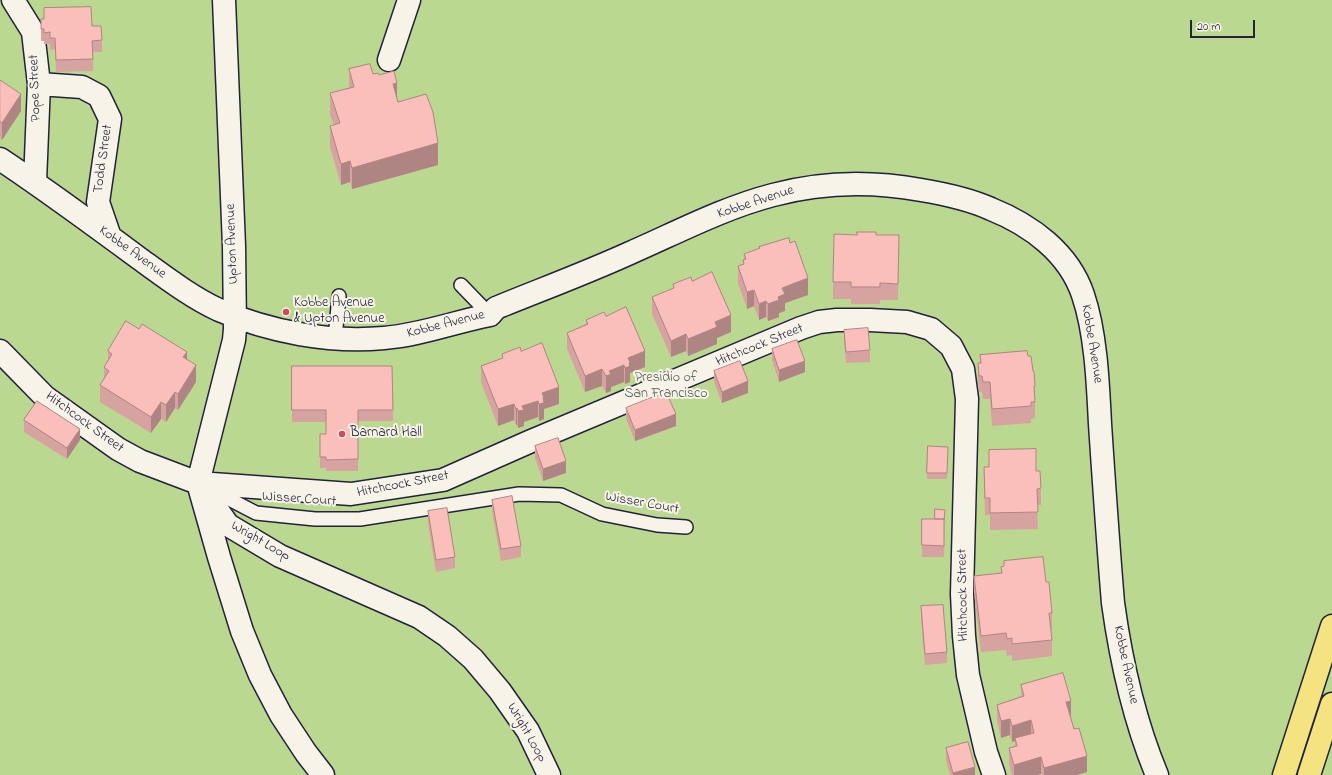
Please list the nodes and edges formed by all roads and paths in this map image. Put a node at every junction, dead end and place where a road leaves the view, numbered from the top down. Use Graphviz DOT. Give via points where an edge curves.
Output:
graph roads {
  1 [pos="14,0"];
  2 [pos="224,0"];
  3 [pos="409,0"];
  4 [pos="389,60"];
  5 [pos="39,84"];
  6 [pos="0,159"];
  7 [pos="35,182"];
  8 [pos="110,237"];
  9 [pos="460,285"];
  10 [pos="339,296"];
  11 [pos="490,315"];
  12 [pos="236,316"];
  13 [pos="335,338"];
  14 [pos="0,351"];
  15 [pos="198,483"];
  16 [pos="686,527"];
  17 [pos="1332,626"];
  18 [pos="1332,704"];
  19 [pos="323,775"];
  20 [pos="549,775"];
  21 [pos="994,775"];
  22 [pos="1157,775"];
  23 [pos="1284,775"];
  24 [pos="1309,775"];
  1 -- 5 [label="street, Pope Street" via="33,32"];
  2 -- 12 [label="street, Upton Avenue"];
  3 -- 4 [label="street"];
  5 -- 7 [label="street, Pope Street"];
  5 -- 8 [label="street, Todd Street" via="82,87 99,96 110,119 98,202"];
  6 -- 7 [label="street, Kobbe Avenue"];
  7 -- 8 [label="street, Kobbe Avenue"];
  8 -- 12 [label="street, Kobbe Avenue" via="195,297"];
  9 -- 11 [label="lane"];
  10 -- 13 [label="lane"];
  11 -- 13 [label="street, Kobbe Avenue" via="412,335"];
  11 -- 22 [label="street, Kobbe Avenue" via="496,308 720,214 771,195 823,185 880,184 934,192 982,205 1006,215 1039,236 1054,249 1074,276 1088,314 1096,373 1117,632 1136,716"];
  12 -- 13 [label="street, Kobbe Avenue" via="300,335"];
  12 -- 15 [label="street, Upton Avenue" via="234,340"];
  14 -- 15 [label="street, Hitchcock Street" via="45,397 118,449 140,461"];
  15 -- 16 [label="lane, Wisser Court" via="256,513 307,518 360,519 519,494 561,495 602,514 657,525"];
  15 -- 19 [label="street, Wright Loop" via="218,558 257,669 281,716"];
  15 -- 20 [label="street, Wright Loop" via="228,525 280,556 419,617 447,636 473,659 500,691 528,731"];
  15 -- 21 [label="street, Hitchcock Street" via="351,494 443,480 819,322 907,322 931,329 952,346 963,369 967,425 962,594 964,636 968,675"];
  17 -- 23 [label="highway"];
  18 -- 24 [label="highway"];
}
